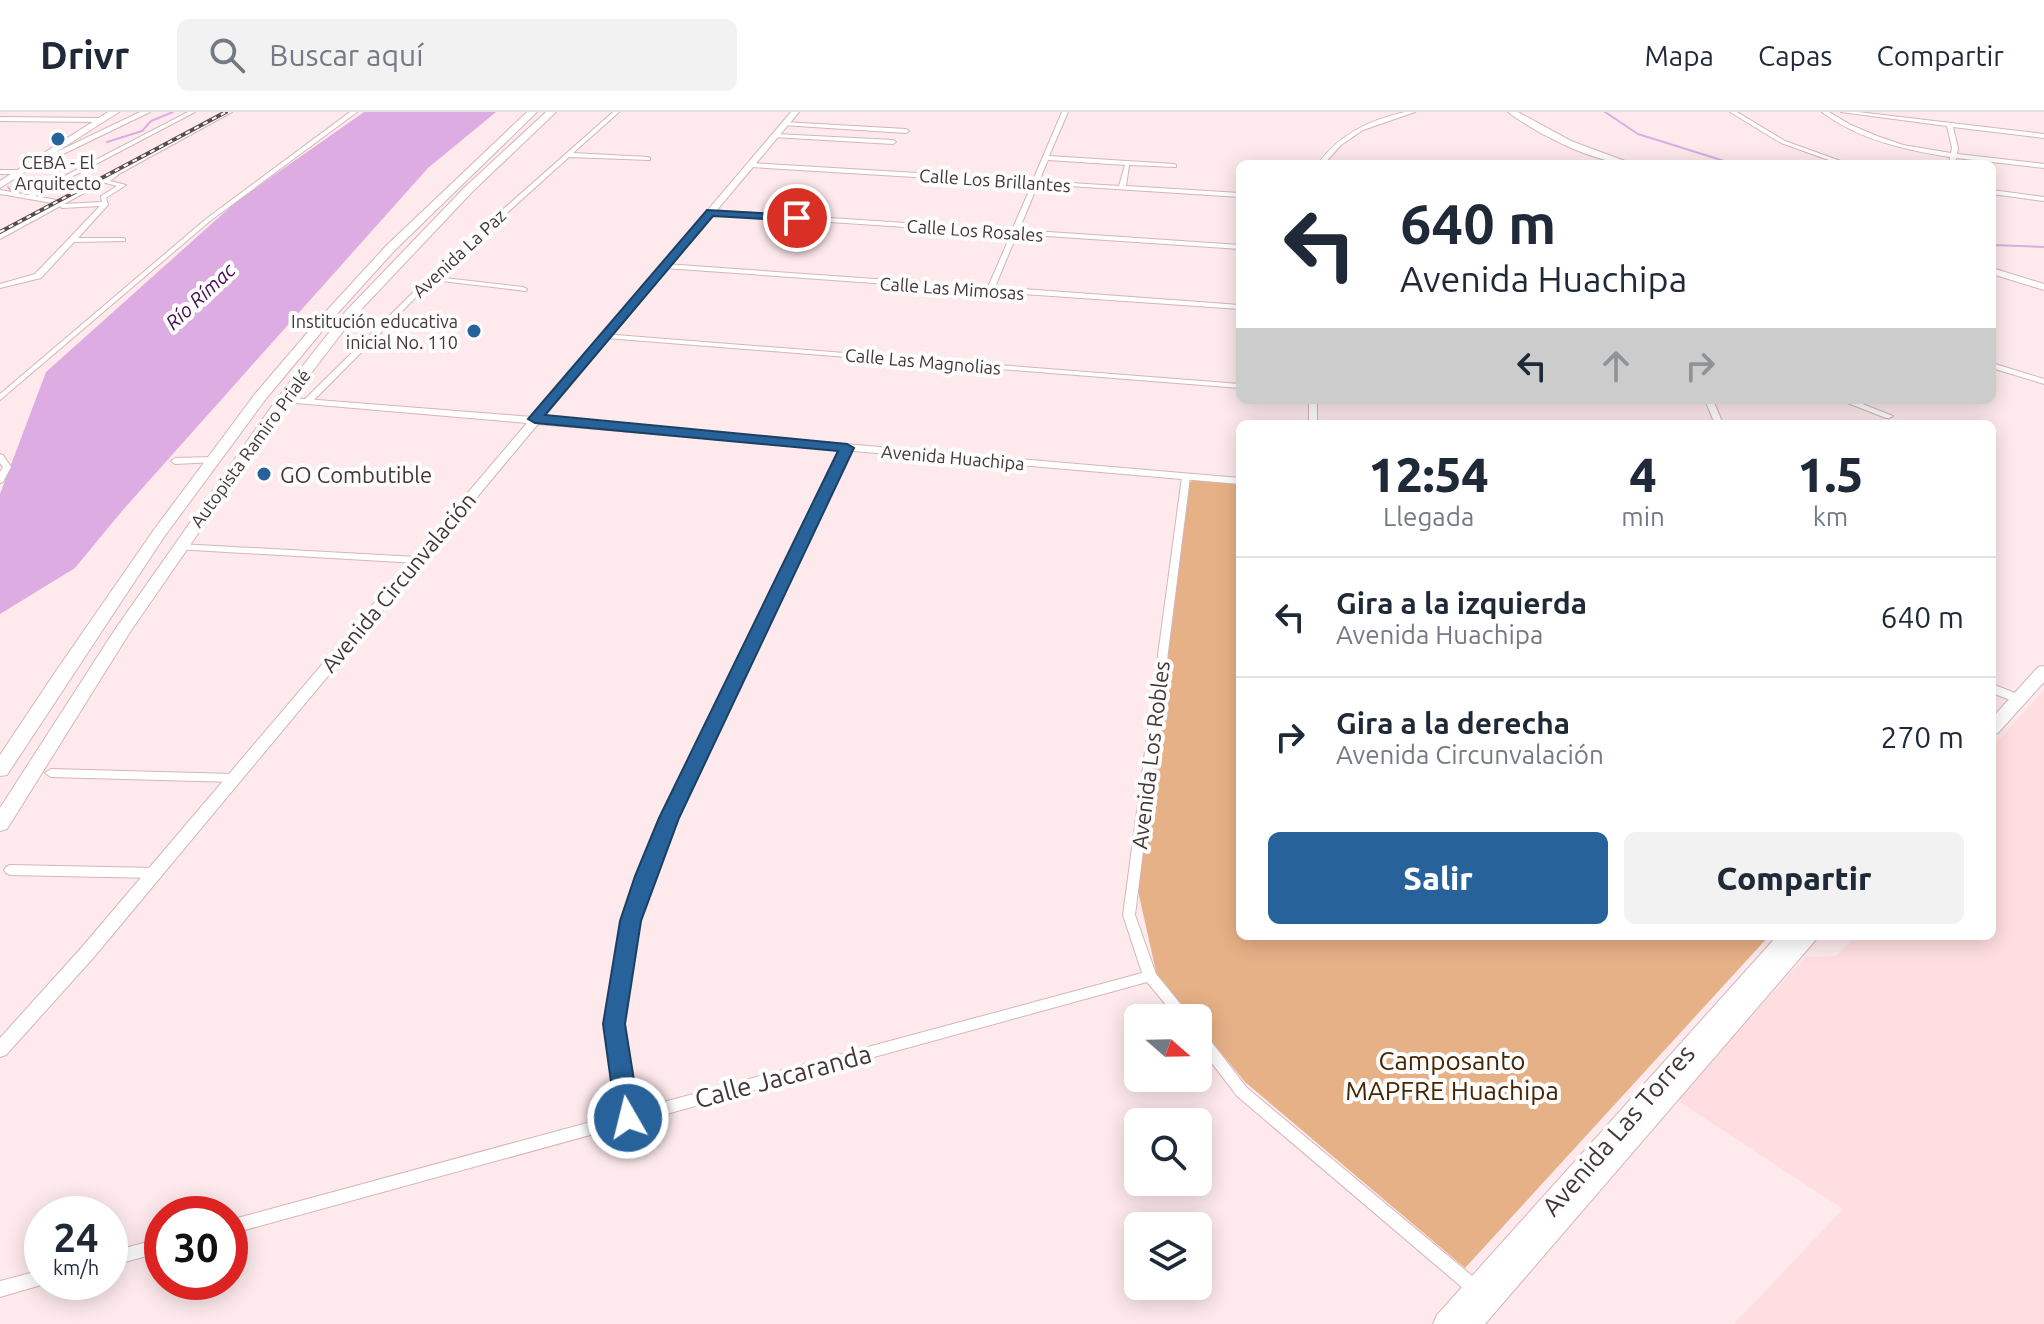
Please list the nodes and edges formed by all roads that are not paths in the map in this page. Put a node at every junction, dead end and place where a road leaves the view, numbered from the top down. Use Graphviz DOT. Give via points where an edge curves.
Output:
graph roads {
  1 [pos="114,112"];
  2 [pos="146,112"];
  3 [pos="192,112"];
  4 [pos="228,112"];
  5 [pos="354,112"];
  6 [pos="532,112"];
  7 [pos="551,112"];
  8 [pos="616,112"];
  9 [pos="795,112"];
  10 [pos="1065,112"];
  11 [pos="1412,112"];
  12 [pos="1512,112"];
  13 [pos="1733,112"];
  14 [pos="1825,112"];
  15 [pos="1844,112"];
  16 [pos="102,117"];
  17 [pos="0,119"];
  18 [pos="784,124"];
  19 [pos="1950,125"];
  20 [pos="906,131"];
  21 [pos="775,136"];
  22 [pos="2044,136"];
  23 [pos="893,142"];
  24 [pos="567,155"];
  25 [pos="1955,155"];
  26 [pos="1045,158"];
  27 [pos="648,159"];
  28 [pos="1325,160"];
  29 [pos="1617,160"];
  30 [pos="1833,160"];
  31 [pos="1953,160"];
  32 [pos="1995,160"];
  33 [pos="1996,160"];
  34 [pos="137,162"];
  35 [pos="750,165"];
  36 [pos="1127,166"];
  37 [pos="1174,166"];
  38 [pos="2044,166"];
  39 [pos="845,171"];
  40 [pos="0,172"];
  41 [pos="19,172"];
  42 [pos="1035,182"];
  43 [pos="837,183"];
  44 [pos="0,184"];
  45 [pos="1122,188"];
  46 [pos="0,192"];
  47 [pos="1996,193"];
  48 [pos="1236,195"];
  49 [pos="28,197"];
  50 [pos="2044,199"];
  51 [pos="60,202"];
  52 [pos="106,204"];
  53 [pos="710,212"];
  54 [pos="1014,233"];
  55 [pos="0,236"];
  56 [pos="74,240"];
  57 [pos="123,240"];
  58 [pos="1236,247"];
  59 [pos="665,266"];
  60 [pos="1996,272"];
  61 [pos="430,278"];
  62 [pos="0,286"];
  63 [pos="2044,287"];
  64 [pos="523,289"];
  65 [pos="990,291"];
  66 [pos="1236,307"];
  67 [pos="606,336"];
  68 [pos="301,347"];
  69 [pos="1996,366"];
  70 [pos="2044,382"];
  71 [pos="1236,386"];
  72 [pos="0,398"];
  73 [pos="284,399"];
  74 [pos="308,401"];
  75 [pos="1855,404"];
  76 [pos="1889,416"];
  77 [pos="535,419"];
  78 [pos="847,448"];
  79 [pos="0,457"];
  80 [pos="213,460"];
  81 [pos="175,461"];
  82 [pos="1186,477"];
  83 [pos="0,480"];
  84 [pos="1236,481"];
  85 [pos="179,547"];
  86 [pos="417,560"];
  87 [pos="2044,654"];
  88 [pos="2044,671"];
  89 [pos="2005,694"];
  90 [pos="1996,718"];
  91 [pos="0,770"];
  92 [pos="51,773"];
  93 [pos="234,778"];
  94 [pos="0,824"];
  95 [pos="10,870"];
  96 [pos="155,873"];
  97 [pos="1787,940"];
  98 [pos="1804,940"];
  99 [pos="1150,976"];
  100 [pos="1173,1004"];
  101 [pos="0,1050"];
  102 [pos="1212,1053"];
  103 [pos="628,1118"];
  104 [pos="248,1222"];
  105 [pos="24,1283"];
  106 [pos="0,1289"];
  107 [pos="1483,1295"];
  108 [pos="1446,1324"];
  109 [pos="1468,1324"];
  1 -- 16 [label="main road"];
  2 -- 41 [label="street"];
  3 -- 49 [label="street"];
  4 -- 34 [label="street"];
  5 -- 72 [label="street" via="208,220"];
  6 -- 68 [label="main road, Autopista Ramiro Prialé" via="448,189"];
  7 -- 73 [label="main road, Autopista Ramiro Prialé" via="350,314"];
  8 -- 24 [label="street, Avenida La Paz"];
  9 -- 18 [label="street, Avenida Circunvalación"];
  10 -- 26 [label="street"];
  11 -- 28 [label="street" via="1367,125"];
  12 -- 29 [label="main road" via="1568,143"];
  13 -- 30 [label="street" via="1771,136"];
  14 -- 25 [label="street" via="1869,134"];
  15 -- 19 [label="street"];
  16 -- 17 [label="street"];
  16 -- 41 [label="main road"];
  18 -- 20 [label="street"];
  18 -- 21 [label="street, Avenida Circunvalación"];
  19 -- 22 [label="street"];
  19 -- 25 [label="street"];
  21 -- 23 [label="street"];
  21 -- 35 [label="street, Avenida Circunvalación"];
  24 -- 27 [label="street"];
  24 -- 61 [label="street, Avenida La Paz"];
  25 -- 31 [label="street"];
  25 -- 32 [label="street"];
  26 -- 37 [label="street"];
  26 -- 42 [label="street"];
  33 -- 38 [label="street"];
  34 -- 51 [label="street"];
  34 -- 52 [label="street" via="105,181 123,184 103,197"];
  35 -- 39 [label="street, Calle Los Brillantes"];
  35 -- 53 [label="street, Avenida Circunvalación"];
  36 -- 45 [label="street"];
  39 -- 42 [label="street, Calle Los Brillantes"];
  39 -- 43 [label="street"];
  40 -- 41 [label="street"];
  41 -- 44 [label="main road"];
  42 -- 45 [label="street, Calle Los Brillantes"];
  42 -- 54 [label="street"];
  45 -- 48 [label="street, Calle Los Brillantes"];
  46 -- 49 [label="street"];
  47 -- 50 [label="street"];
  49 -- 51 [label="street"];
  51 -- 52 [label="street"];
  51 -- 55 [label="street"];
  52 -- 56 [label="street"];
  53 -- 54 [label="street, Calle Los Rosales"];
  53 -- 59 [label="street, Avenida Circunvalación"];
  54 -- 58 [label="street, Calle Los Rosales"];
  54 -- 65 [label="street"];
  56 -- 57 [label="street"];
  56 -- 62 [label="street" via="38,276"];
  59 -- 65 [label="street, Calle Las Mimosas"];
  59 -- 67 [label="street, Avenida Circunvalación"];
  60 -- 63 [label="main road"];
  61 -- 64 [label="street"];
  61 -- 74 [label="street, Avenida La Paz"];
  65 -- 66 [label="street, Calle Las Mimosas"];
  67 -- 71 [label="street, Calle Las Magnolias"];
  67 -- 77 [label="street, Avenida Circunvalación"];
  68 -- 73 [label="main road" via="274,392"];
  68 -- 80 [label="main road, Autopista Ramiro Prialé"];
  69 -- 70 [label="street"];
  73 -- 74 [label="street, Avenida Huachipa"];
  73 -- 85 [label="main road, Autopista Ramiro Prialé"];
  74 -- 77 [label="street, Avenida Huachipa"];
  75 -- 76 [label="street"];
  77 -- 78 [label="street, Avenida Huachipa"];
  77 -- 86 [label="street, Avenida Circunvalación"];
  78 -- 82 [label="street, Avenida Huachipa"];
  78 -- 103 [label="street" via="645,876 631,921 614,1024"];
  79 -- 83 [label="street" via="7,467"];
  80 -- 81 [label="street"];
  80 -- 91 [label="main road, Autopista Ramiro Prialé" via="89,633"];
  82 -- 84 [label="street, Avenida Huachipa"];
  82 -- 99 [label="street, Avenida Los Robles" via="1129,915"];
  85 -- 86 [label="street"];
  85 -- 94 [label="main road, Autopista Ramiro Prialé"];
  86 -- 93 [label="street, Avenida Circunvalación"];
  87 -- 89 [label="main road"];
  88 -- 89 [label="main road"];
  89 -- 90 [label="main road"];
  92 -- 93 [label="street"];
  93 -- 96 [label="street, Avenida Circunvalación"];
  95 -- 96 [label="street"];
  96 -- 101 [label="street, Avenida Circunvalación"];
  97 -- 107 [label="main road, Avenida Las Torres"];
  98 -- 107 [label="main road, Avenida Las Torres"];
  99 -- 100 [label="street, Avenida Los Robles"];
  99 -- 103 [label="street, Calle Jacaranda"];
  102 -- 107 [label="street" via="1242,1092"];
  103 -- 104 [label="street, Calle Jacaranda"];
  105 -- 106 [label="street"];
  107 -- 108 [label="main road, Avenida Las Torres"];
  107 -- 109 [label="main road, Avenida Las Torres"];
}
